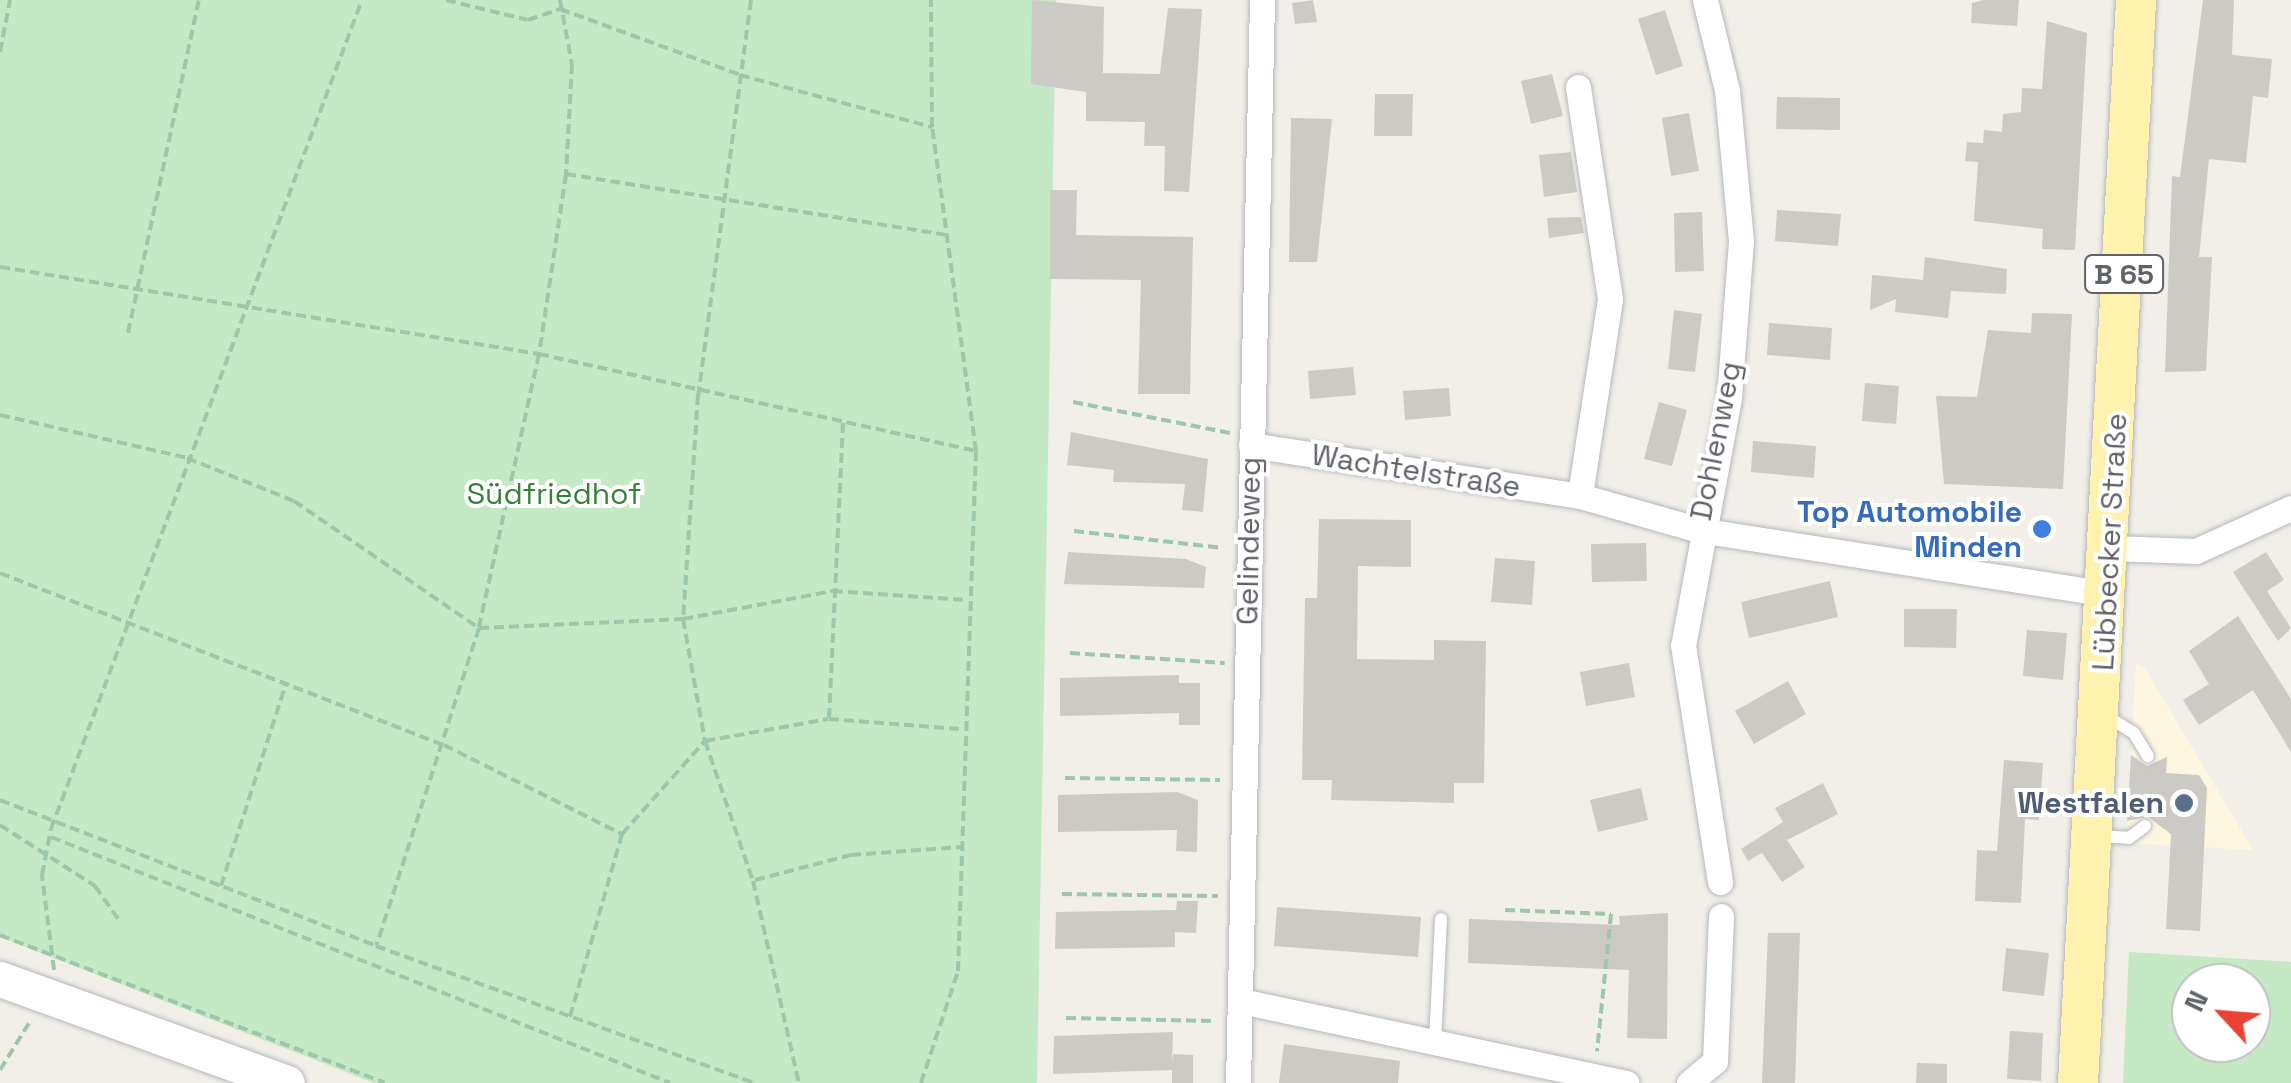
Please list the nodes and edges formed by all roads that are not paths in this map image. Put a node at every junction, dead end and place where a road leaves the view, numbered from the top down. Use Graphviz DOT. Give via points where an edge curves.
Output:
graph roads {
  1 [pos="1262,0"];
  2 [pos="1706,0"];
  3 [pos="2136,0"];
  4 [pos="1578,86"];
  5 [pos="1251,441"];
  6 [pos="1580,496"];
  7 [pos="2291,508"];
  8 [pos="1699,530"];
  9 [pos="2109,548"];
  10 [pos="2107,594"];
  11 [pos="2100,712"];
  12 [pos="2148,756"];
  13 [pos="2145,826"];
  14 [pos="2093,836"];
  15 [pos="1720,882"];
  16 [pos="1722,916"];
  17 [pos="1441,919"];
  18 [pos="0,979"];
  19 [pos="1240,1011"];
  20 [pos="1435,1042"];
  21 [pos="287,1083"];
  22 [pos="1238,1083"];
  23 [pos="1626,1083"];
  24 [pos="1689,1083"];
  25 [pos="2078,1083"];
  1 -- 5 [label="street, Gelindeweg"];
  2 -- 8 [label="street, Dohlenweg" via="1726,90 1741,241 1729,398"];
  3 -- 9 [label="main road, Lübbecker Straße / B 65"];
  4 -- 6 [label="street" via="1610,299"];
  5 -- 6 [label="street, Wachtelstraße"];
  5 -- 19 [label="street, Gelindeweg"];
  6 -- 8 [label="street, Wachtelstraße"];
  7 -- 9 [label="street" via="2196,551"];
  8 -- 10 [label="street, Wachtelstraße"];
  8 -- 15 [label="street, Dohlenweg" via="1683,644"];
  9 -- 10 [label="main road, Lübbecker Straße / B 65"];
  10 -- 11 [label="main road, Lübbecker Straße / B 65"];
  11 -- 12 [label="lane" via="2134,733"];
  11 -- 14 [label="main road, Lübbecker Straße / B 65"];
  13 -- 14 [label="lane" via="2129,838"];
  14 -- 25 [label="main road, Lübbecker Straße / B 65"];
  16 -- 24 [label="street" via="1715,1061"];
  17 -- 20 [label="lane"];
  18 -- 21 [label="street"];
  19 -- 20 [label="street"];
  19 -- 22 [label="street, Gelindeweg"];
  20 -- 23 [label="street"];
}
